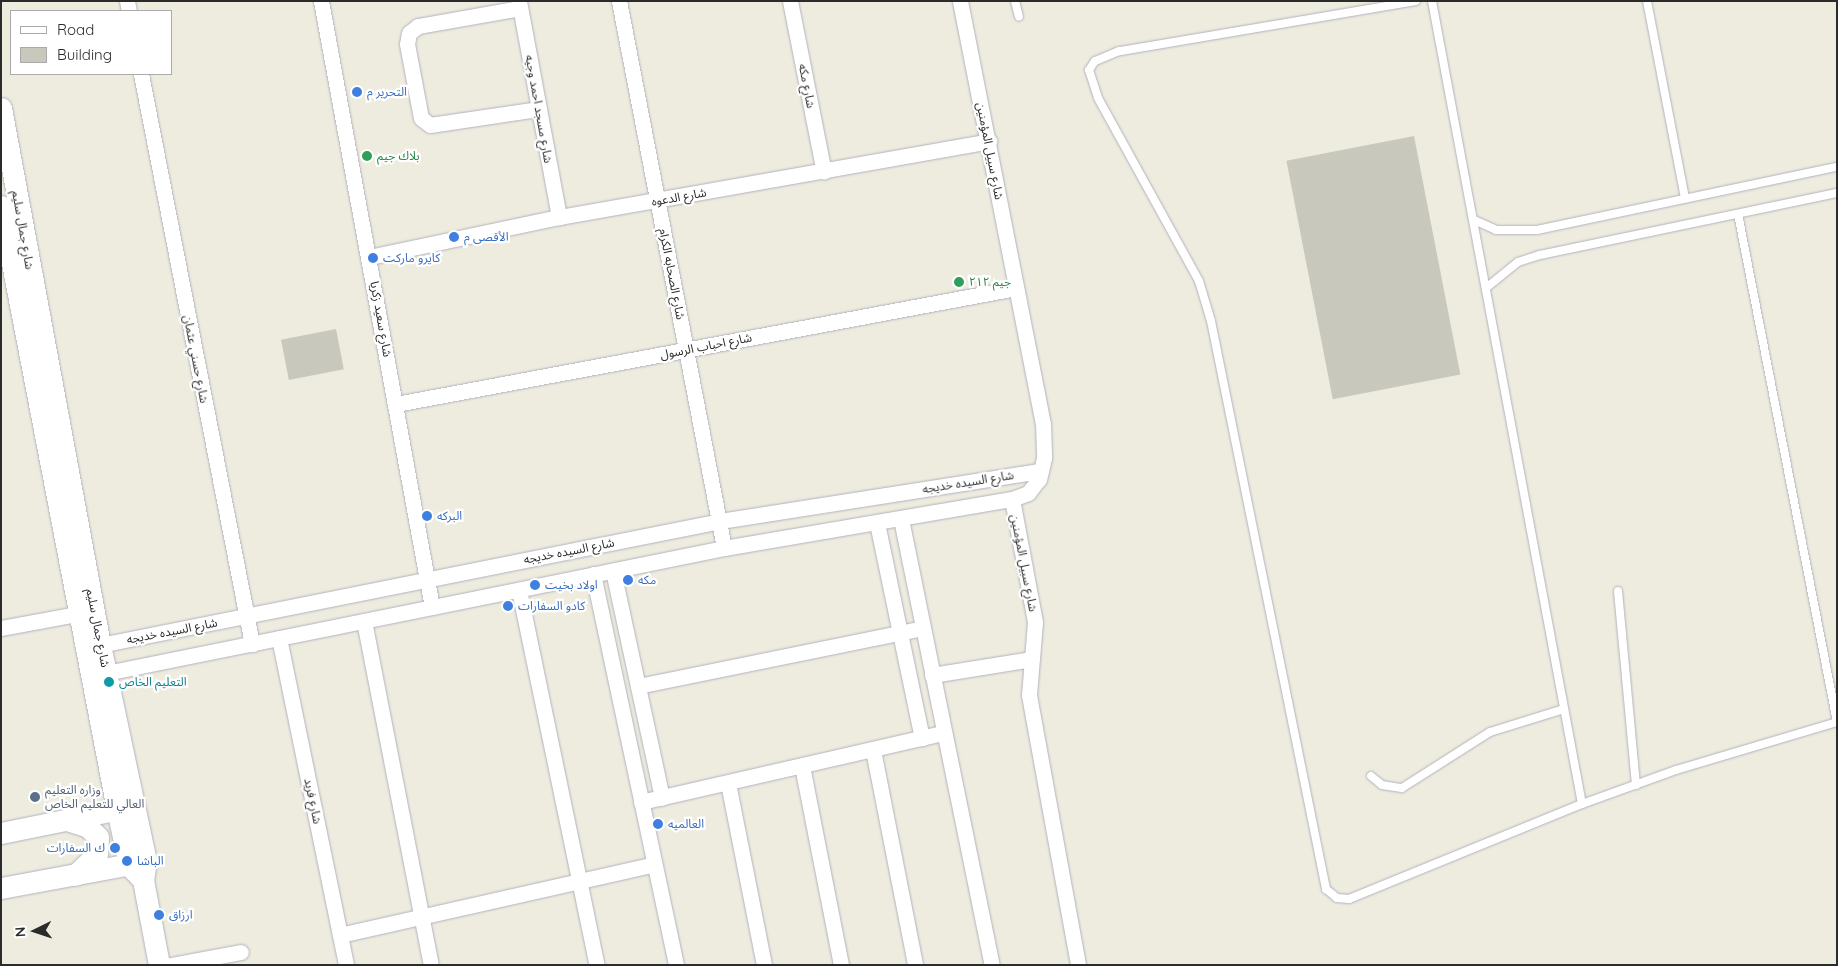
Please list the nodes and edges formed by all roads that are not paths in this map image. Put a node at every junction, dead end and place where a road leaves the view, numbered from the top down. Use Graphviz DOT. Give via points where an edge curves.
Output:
graph roads {
  1 [pos="321,1"];
  2 [pos="619,1"];
  3 [pos="790,1"];
  4 [pos="960,1"];
  5 [pos="1015,1"];
  6 [pos="1416,1"];
  7 [pos="1432,1"];
  8 [pos="1647,1"];
  9 [pos="520,5"];
  10 [pos="1019,17"];
  11 [pos="141,75"];
  12 [pos="1,108"];
  13 [pos="539,109"];
  14 [pos="989,141"];
  15 [pos="1837,166"];
  16 [pos="824,172"];
  17 [pos="1836,195"];
  18 [pos="1685,198"];
  19 [pos="657,200"];
  20 [pos="1,206"];
  21 [pos="1738,214"];
  22 [pos="559,217"];
  23 [pos="1474,220"];
  24 [pos="10,232"];
  25 [pos="369,257"];
  26 [pos="1016,288"];
  27 [pos="1486,288"];
  28 [pos="686,349"];
  29 [pos="396,404"];
  30 [pos="1040,471"];
  31 [pos="1012,499"];
  32 [pos="901,519"];
  33 [pos="720,521"];
  34 [pos="877,523"];
  35 [pos="724,548"];
  36 [pos="612,571"];
  37 [pos="593,574"];
  38 [pos="427,580"];
  39 [pos="519,590"];
  40 [pos="1618,591"];
  41 [pos="432,607"];
  42 [pos="77,614"];
  43 [pos="246,616"];
  44 [pos="364,621"];
  45 [pos="1,628"];
  46 [pos="923,628"];
  47 [pos="900,633"];
  48 [pos="279,638"];
  49 [pos="252,644"];
  50 [pos="100,645"];
  51 [pos="1032,659"];
  52 [pos="106,673"];
  53 [pos="932,675"];
  54 [pos="638,686"];
  55 [pos="1564,709"];
  56 [pos="1837,722"];
  57 [pos="943,733"];
  58 [pos="922,738"];
  59 [pos="873,750"];
  60 [pos="802,766"];
  61 [pos="1371,776"];
  62 [pos="728,783"];
  63 [pos="1636,785"];
  64 [pos="662,798"];
  65 [pos="641,802"];
  66 [pos="1582,804"];
  67 [pos="126,808"];
  68 [pos="67,820"];
  69 [pos="1,832"];
  70 [pos="654,864"];
  71 [pos="139,868"];
  72 [pos="75,875"];
  73 [pos="582,880"];
  74 [pos="1,888"];
  75 [pos="421,916"];
  76 [pos="340,934"];
  77 [pos="241,952"];
  78 [pos="160,965"];
  79 [pos="171,965"];
  80 [pos="346,965"];
  81 [pos="431,965"];
  82 [pos="597,965"];
  83 [pos="676,965"];
  84 [pos="764,965"];
  85 [pos="841,965"];
  86 [pos="915,965"];
  87 [pos="992,965"];
  88 [pos="1078,965"];
  1 -- 25 [label="street, شارع سعيد زكريا"];
  2 -- 19 [label="street, شارع الصحابه الكرام"];
  3 -- 16 [label="street, شارع مكه"];
  4 -- 14 [label="street, شارع سبيل المؤمنين"];
  5 -- 10 [label="lane"];
  6 -- 66 [label="lane" via="1107,54 1089,70 1090,83 1199,281 1211,321 1326,889 1337,898 1349,898"];
  7 -- 23 [label="lane"];
  8 -- 18 [label="lane"];
  9 -- 13 [label="street, شارع مسجد احمد وجيه"];
  9 -- 13 [label="street" via="418,26 409,33 407,44 421,118 430,125"];
  11 -- 43 [label="street, شارع حسني عثمان"];
  12 -- 24 [label="main road, شارع جمال سليم"];
  13 -- 22 [label="street, شارع مسجد احمد وجيه"];
  14 -- 16 [label="street, شارع الدعوه"];
  14 -- 26 [label="street, شارع سبيل المؤمنين"];
  15 -- 18 [label="lane"];
  16 -- 19 [label="street, شارع الدعوه"];
  17 -- 21 [label="lane"];
  18 -- 23 [label="lane" via="1521,232 1496,230"];
  19 -- 22 [label="street, شارع الدعوه"];
  19 -- 28 [label="street, شارع الصحابه الكرام"];
  20 -- 24 [label="main road, شارع جمال سليم"];
  21 -- 27 [label="lane" via="1540,255 1518,262"];
  21 -- 56 [label="lane"];
  22 -- 25 [label="street, شارع الدعوه"];
  23 -- 27 [label="lane"];
  24 -- 42 [label="main road, شارع جمال سليم"];
  24 -- 50 [label="main road, شارع جمال سليم"];
  25 -- 29 [label="street, شارع سعيد زكريا"];
  26 -- 28 [label="street, شارع احباب الرسول"];
  26 -- 30 [label="street, شارع سبيل المؤمنين" via="1043,424"];
  27 -- 55 [label="lane"];
  28 -- 29 [label="street, شارع احباب الرسول"];
  28 -- 33 [label="street, شارع الصحابه الكرام"];
  29 -- 38 [label="street, شارع سعيد زكريا"];
  30 -- 31 [label="street, شارع سبيل المؤمنين" via="1028,493"];
  30 -- 33 [label="street, شارع السيده خديجه"];
  31 -- 32 [label="street, شارع السيده خديجه"];
  31 -- 51 [label="street, شارع سبيل المؤمنين" via="1035,622"];
  32 -- 34 [label="street, شارع السيده خديجه"];
  32 -- 46 [label="street"];
  33 -- 35 [label="street, شارع الصحابه الكرام"];
  33 -- 38 [label="street, شارع السيده خديجه"];
  34 -- 35 [label="street, شارع السيده خديجه"];
  34 -- 47 [label="street"];
  35 -- 36 [label="street, شارع السيده خديجه"];
  36 -- 37 [label="street, شارع السيده خديجه"];
  36 -- 54 [label="street"];
  37 -- 39 [label="street, شارع السيده خديجه"];
  37 -- 65 [label="street"];
  38 -- 41 [label="street, شارع سعيد زكريا"];
  38 -- 43 [label="street, شارع السيده خديجه"];
  39 -- 41 [label="street, شارع السيده خديجه"];
  39 -- 73 [label="street"];
  40 -- 63 [label="lane"];
  41 -- 44 [label="street, شارع السيده خديجه"];
  42 -- 45 [label="street"];
  42 -- 67 [label="main road, شارع جمال سليم"];
  43 -- 49 [label="street, شارع حسني عثمان"];
  43 -- 50 [label="street, شارع السيده خديجه"];
  44 -- 48 [label="street, شارع السيده خديجه"];
  44 -- 75 [label="street"];
  46 -- 47 [label="street"];
  46 -- 53 [label="street"];
  47 -- 54 [label="street"];
  47 -- 58 [label="street"];
  48 -- 49 [label="street, شارع السيده خديجه"];
  48 -- 76 [label="street, شارع فريد"];
  49 -- 52 [label="street, شارع السيده خديجه"];
  50 -- 52 [label="main road, شارع جمال سليم"];
  51 -- 53 [label="street"];
  51 -- 88 [label="street, شارع سبيل المؤمنين" via="1030,695"];
  52 -- 67 [label="main road, شارع جمال سليم"];
  53 -- 57 [label="street"];
  54 -- 64 [label="street"];
  55 -- 61 [label="lane" via="1490,732 1402,788 1382,785"];
  55 -- 66 [label="lane"];
  56 -- 63 [label="lane"];
  57 -- 58 [label="street"];
  57 -- 87 [label="street"];
  58 -- 59 [label="street"];
  59 -- 60 [label="street"];
  59 -- 86 [label="street"];
  60 -- 62 [label="street"];
  60 -- 85 [label="street"];
  62 -- 64 [label="street"];
  62 -- 84 [label="street"];
  63 -- 66 [label="lane"];
  64 -- 65 [label="street"];
  65 -- 70 [label="street"];
  67 -- 68 [label="main road"];
  67 -- 71 [label="main road, شارع جمال سليم"];
  68 -- 69 [label="main road"];
  68 -- 72 [label="main road" via="88,827 98,837 98,854"];
  70 -- 73 [label="street"];
  70 -- 83 [label="street"];
  71 -- 72 [label="main road"];
  71 -- 78 [label="main road, شارع جمال سليم"];
  72 -- 74 [label="main road"];
  73 -- 75 [label="street"];
  73 -- 82 [label="street"];
  75 -- 76 [label="street"];
  75 -- 81 [label="street"];
  76 -- 80 [label="street, شارع فريد"];
  77 -- 79 [label="street"];
}
